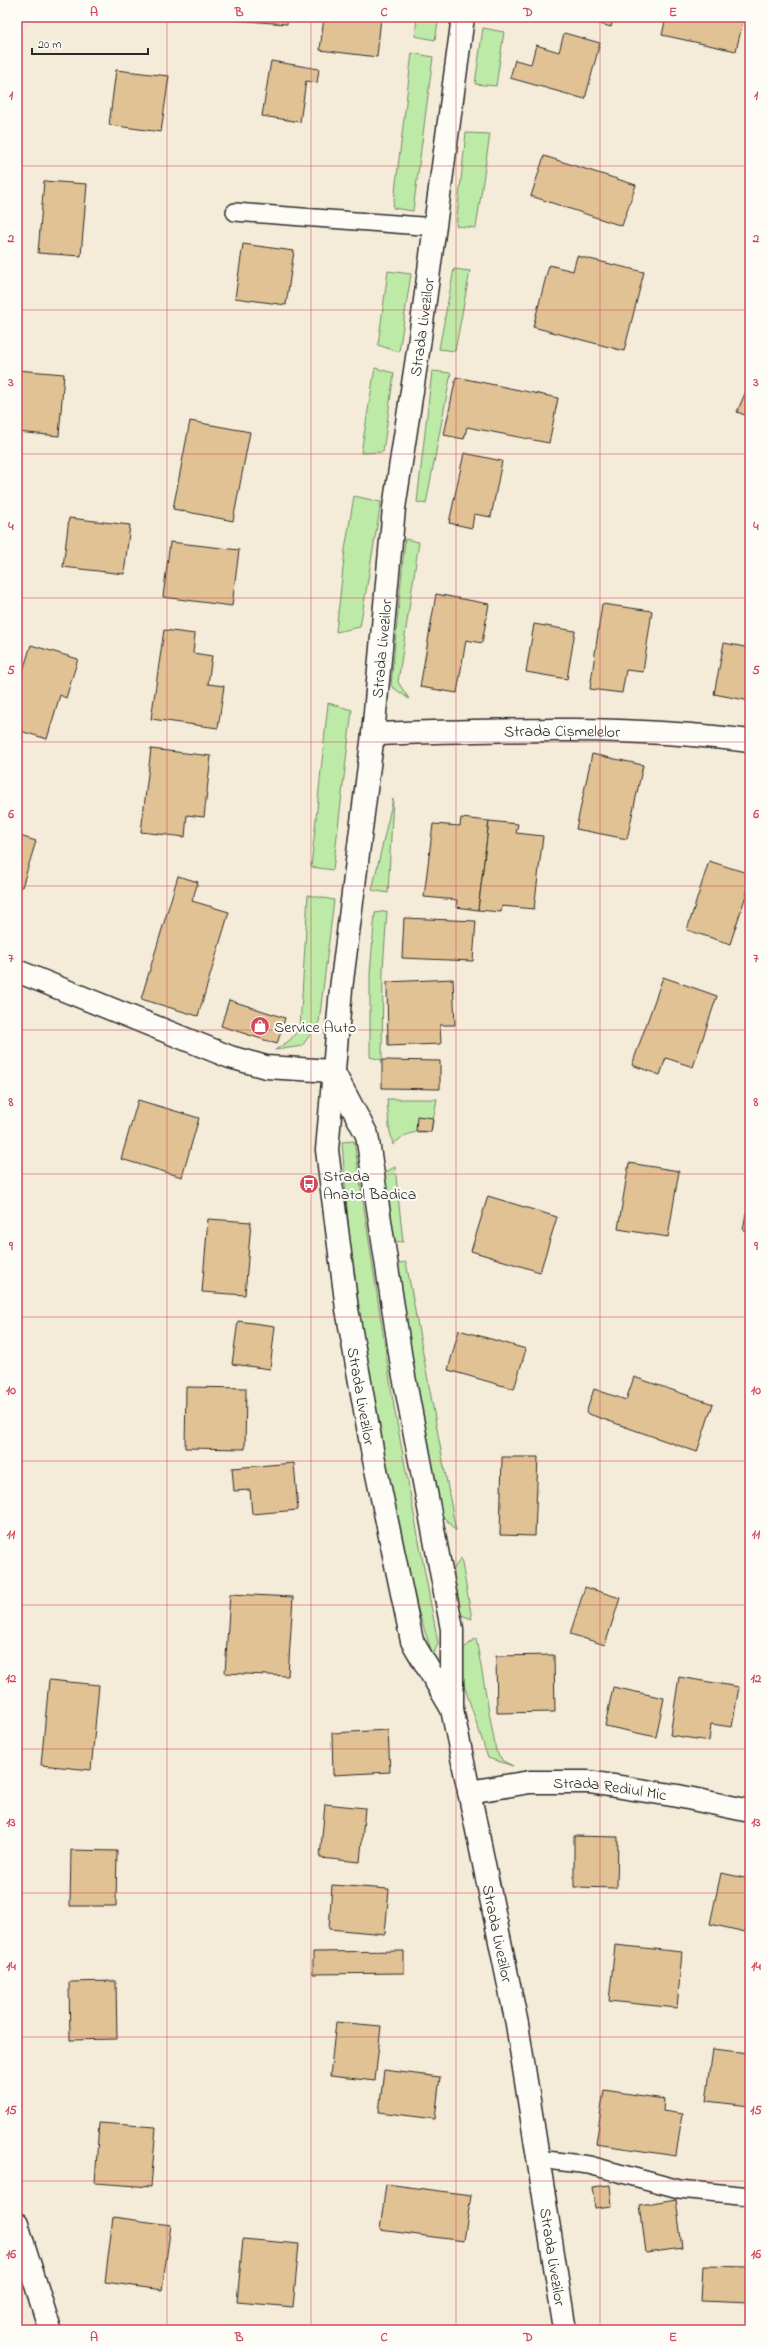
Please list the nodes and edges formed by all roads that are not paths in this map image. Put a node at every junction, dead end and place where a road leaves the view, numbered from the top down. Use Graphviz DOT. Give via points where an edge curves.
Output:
graph roads {
  1 [pos="463,17"];
  2 [pos="235,212"];
  3 [pos="435,227"];
  4 [pos="373,734"];
  5 [pos="750,741"];
  6 [pos="17,971"];
  7 [pos="333,1071"];
  8 [pos="452,1709"];
  9 [pos="469,1792"];
  10 [pos="750,1811"];
  11 [pos="538,2159"];
  12 [pos="750,2196"];
  13 [pos="17,2224"];
  14 [pos="50,2330"];
  15 [pos="565,2330"];
  1 -- 3 [label="street, Strada Livezilor"];
  2 -- 3 [label="lane"];
  3 -- 4 [label="street, Strada Livezilor" via="394,508"];
  4 -- 5 [label="street, Strada Cișmelelor" via="571,728 701,735"];
  4 -- 7 [label="street, Strada Livezilor"];
  6 -- 7 [label="street" via="230,1057 266,1067"];
  7 -- 8 [label="street, Strada Livezilor" via="367,1134 402,1366 452,1629"];
  7 -- 8 [label="street, Strada Livezilor" via="327,1150 347,1309 372,1455 412,1641"];
  8 -- 9 [label="street, Strada Livezilor"];
  9 -- 10 [label="street, Strada Rediul Mic" via="530,1782 589,1782"];
  9 -- 11 [label="street, Strada Livezilor" via="517,2024"];
  11 -- 12 [label="lane" via="588,2165 678,2189"];
  11 -- 15 [label="street, Strada Livezilor"];
  13 -- 14 [label="street"];
}
